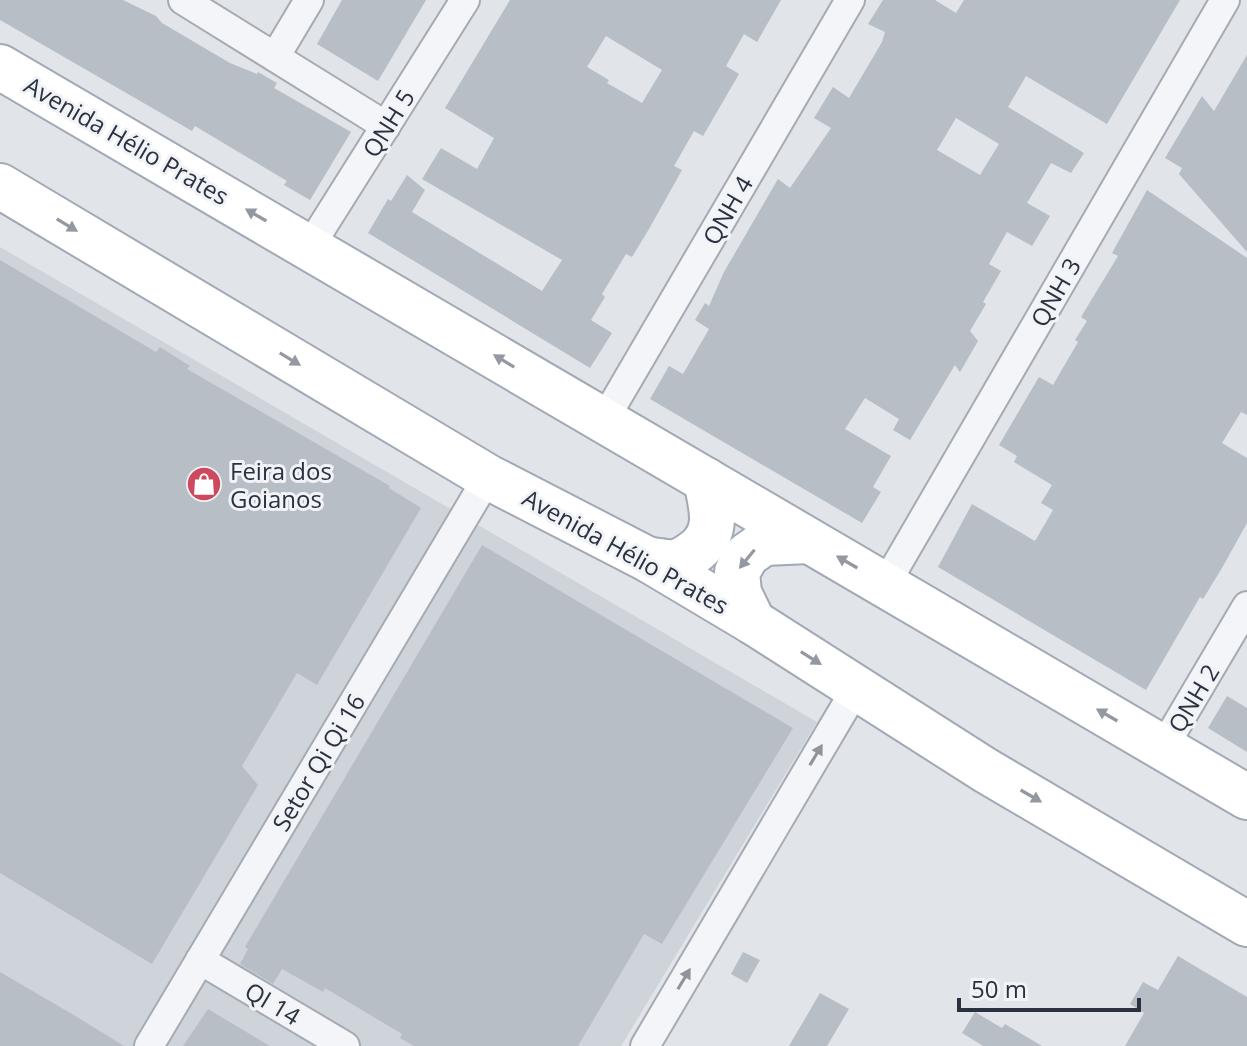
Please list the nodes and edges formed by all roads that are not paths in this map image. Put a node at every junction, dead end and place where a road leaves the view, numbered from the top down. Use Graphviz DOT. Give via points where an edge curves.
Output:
graph roads {
  1 [pos="183,0"];
  2 [pos="309,0"];
  3 [pos="465,0"];
  4 [pos="850,0"];
  5 [pos="1225,0"];
  6 [pos="275,57"];
  7 [pos="0,67"];
  8 [pos="386,126"];
  9 [pos="0,186"];
  10 [pos="310,246"];
  11 [pos="604,420"];
  12 [pos="488,477"];
  13 [pos="706,480"];
  14 [pos="809,541"];
  15 [pos="649,560"];
  16 [pos="885,585"];
  17 [pos="1247,606"];
  18 [pos="753,622"];
  19 [pos="857,687"];
  20 [pos="1163,748"];
  21 [pos="1247,797"];
  22 [pos="1247,924"];
  23 [pos="200,960"];
  24 [pos="149,1046"];
  25 [pos="345,1046"];
  26 [pos="645,1046"];
  1 -- 6 [label="street"];
  2 -- 6 [label="street"];
  3 -- 8 [label="street, QNH 5"];
  4 -- 11 [label="street, QNH 4"];
  5 -- 16 [label="street, QNH 3"];
  6 -- 8 [label="street"];
  10 -- 7 [label="main road, Avenida Hélio Prates, one-way"];
  8 -- 10 [label="street, QNH 5"];
  9 -- 12 [label="main road, Avenida Hélio Prates, one-way"];
  11 -- 10 [label="main road, Avenida Hélio Prates, one-way"];
  11 -- 13 [label="main road, Avenida Hélio Prates"];
  12 -- 15 [label="main road, Avenida Hélio Prates"];
  12 -- 23 [label="street, Setor Qi Qi 16"];
  13 -- 14 [label="main road, Avenida Hélio Prates"];
  13 -- 15 [label="main road" via="713,529 705,544 674,562"];
  16 -- 14 [label="main road, Avenida Hélio Prates, one-way"];
  14 -- 18 [label="main road, one-way" via="764,543 747,555 737,572 739,593"];
  15 -- 18 [label="main road, Avenida Hélio Prates"];
  20 -- 16 [label="main road, Avenida Hélio Prates, one-way"];
  17 -- 20 [label="street, QNH 2"];
  18 -- 19 [label="main road, Avenida Hélio Prates, one-way"];
  19 -- 22 [label="main road, Avenida Hélio Prates, one-way" via="985,770"];
  26 -- 19 [label="street, one-way"];
  20 -- 21 [label="main road, Avenida Hélio Prates"];
  23 -- 24 [label="street, Setor Qi Qi 16"];
  23 -- 25 [label="street, QI 14"];
}
